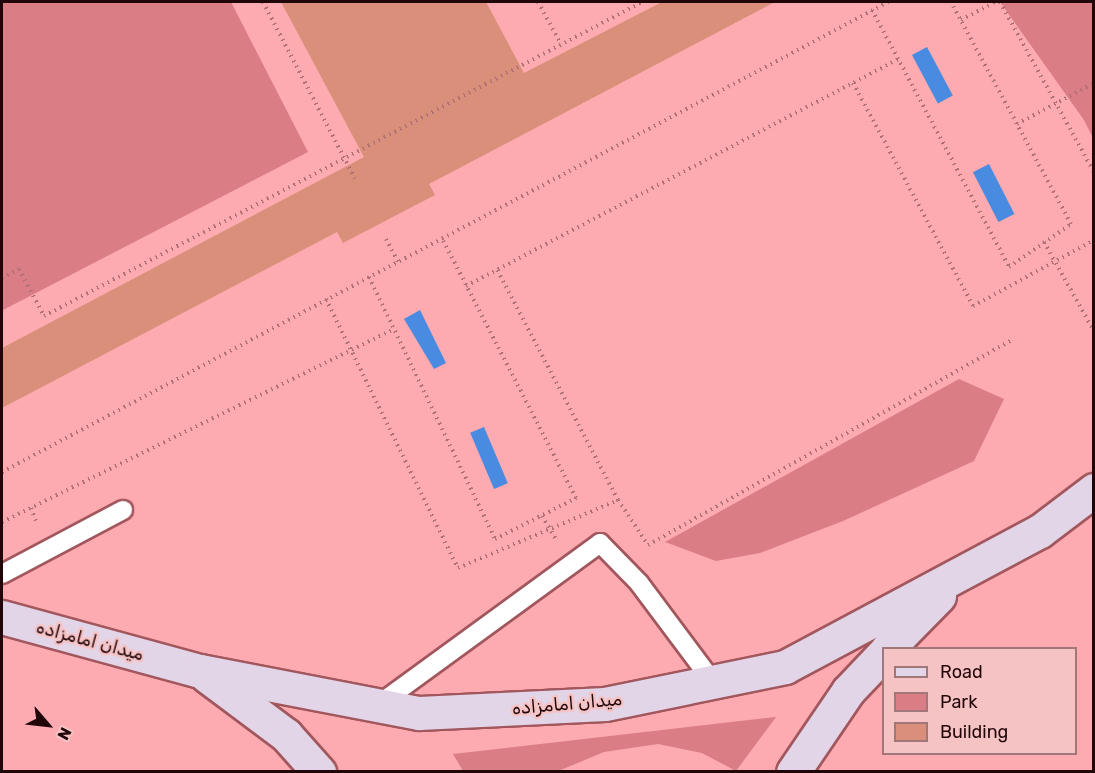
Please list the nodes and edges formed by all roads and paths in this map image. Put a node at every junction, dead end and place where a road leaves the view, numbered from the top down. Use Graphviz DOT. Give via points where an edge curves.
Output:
graph roads {
  1 [pos="263,2"];
  2 [pos="538,2"];
  3 [pos="626,2"];
  4 [pos="642,2"];
  5 [pos="888,2"];
  6 [pos="951,2"];
  7 [pos="995,2"];
  8 [pos="1000,2"];
  9 [pos="629,8"];
  10 [pos="872,10"];
  11 [pos="961,20"];
  12 [pos="561,44"];
  13 [pos="898,59"];
  14 [pos="853,83"];
  15 [pos="1094,83"];
  16 [pos="1056,103"];
  17 [pos="1017,124"];
  18 [pos="344,158"];
  19 [pos="1094,172"];
  20 [pos="355,179"];
  21 [pos="442,238"];
  22 [pos="386,239"];
  23 [pos="1094,240"];
  24 [pos="1044,242"];
  25 [pos="1056,261"];
  26 [pos="398,262"];
  27 [pos="497,270"];
  28 [pos="369,277"];
  29 [pos="2,278"];
  30 [pos="466,286"];
  31 [pos="326,299"];
  32 [pos="394,329"];
  33 [pos="1094,331"];
  34 [pos="1012,340"];
  35 [pos="351,350"];
  36 [pos="2,472"];
  37 [pos="1094,490"];
  38 [pos="618,500"];
  39 [pos="123,510"];
  40 [pos="2,522"];
  41 [pos="2,574"];
  42 [pos="957,576"];
  43 [pos="2,617"];
  44 [pos="889,647"];
  45 [pos="882,655"];
  46 [pos="200,672"];
  47 [pos="713,682"];
  48 [pos="378,705"];
  49 [pos="318,771"];
  50 [pos="793,771"];
  1 -- 18 [label="path"];
  2 -- 12 [label="path"];
  3 -- 9 [label="path"];
  4 -- 9 [label="path"];
  5 -- 10 [label="path"];
  6 -- 11 [label="path"];
  7 -- 11 [label="path"];
  8 -- 16 [label="path"];
  9 -- 12 [label="path"];
  10 -- 13 [label="path"];
  10 -- 21 [label="path"];
  11 -- 17 [label="path"];
  12 -- 18 [label="path"];
  13 -- 14 [label="path"];
  13 -- 24 [label="path" via="1009,267"];
  14 -- 25 [label="path" via="973,306"];
  14 -- 27 [label="path"];
  15 -- 16 [label="path"];
  16 -- 17 [label="path"];
  16 -- 19 [label="path"];
  17 -- 24 [label="path" via="1071,224"];
  18 -- 20 [label="path"];
  18 -- 29 [label="path" via="44,316 20,269"];
  21 -- 26 [label="path"];
  21 -- 30 [label="path"];
  22 -- 26 [label="path"];
  23 -- 25 [label="path"];
  24 -- 25 [label="path"];
  25 -- 33 [label="path"];
  26 -- 28 [label="path"];
  27 -- 30 [label="path"];
  27 -- 38 [label="path"];
  28 -- 31 [label="path"];
  28 -- 32 [label="path"];
  30 -- 32 [label="path" via="576,498 495,539"];
  31 -- 35 [label="path"];
  31 -- 36 [label="path"];
  32 -- 35 [label="path"];
  34 -- 38 [label="path" via="648,545"];
  35 -- 38 [label="path" via="458,568"];
  35 -- 40 [label="path"];
  37 -- 42 [label="main road, میدان امامزاده" via="1040,531"];
  39 -- 41 [label="lane"];
  42 -- 44 [label="main road"];
  42 -- 47 [label="main road, میدان امامزاده" via="785,667"];
  43 -- 46 [label="main road, میدان امامزاده"];
  45 -- 50 [label="main road" via="848,691"];
  46 -- 48 [label="main road, میدان امامزاده"];
  46 -- 49 [label="main road" via="286,735"];
  47 -- 48 [label="main road, میدان امامزاده" via="604,704 419,713"];
  47 -- 48 [label="lane" via="639,583 600,543"];
}
